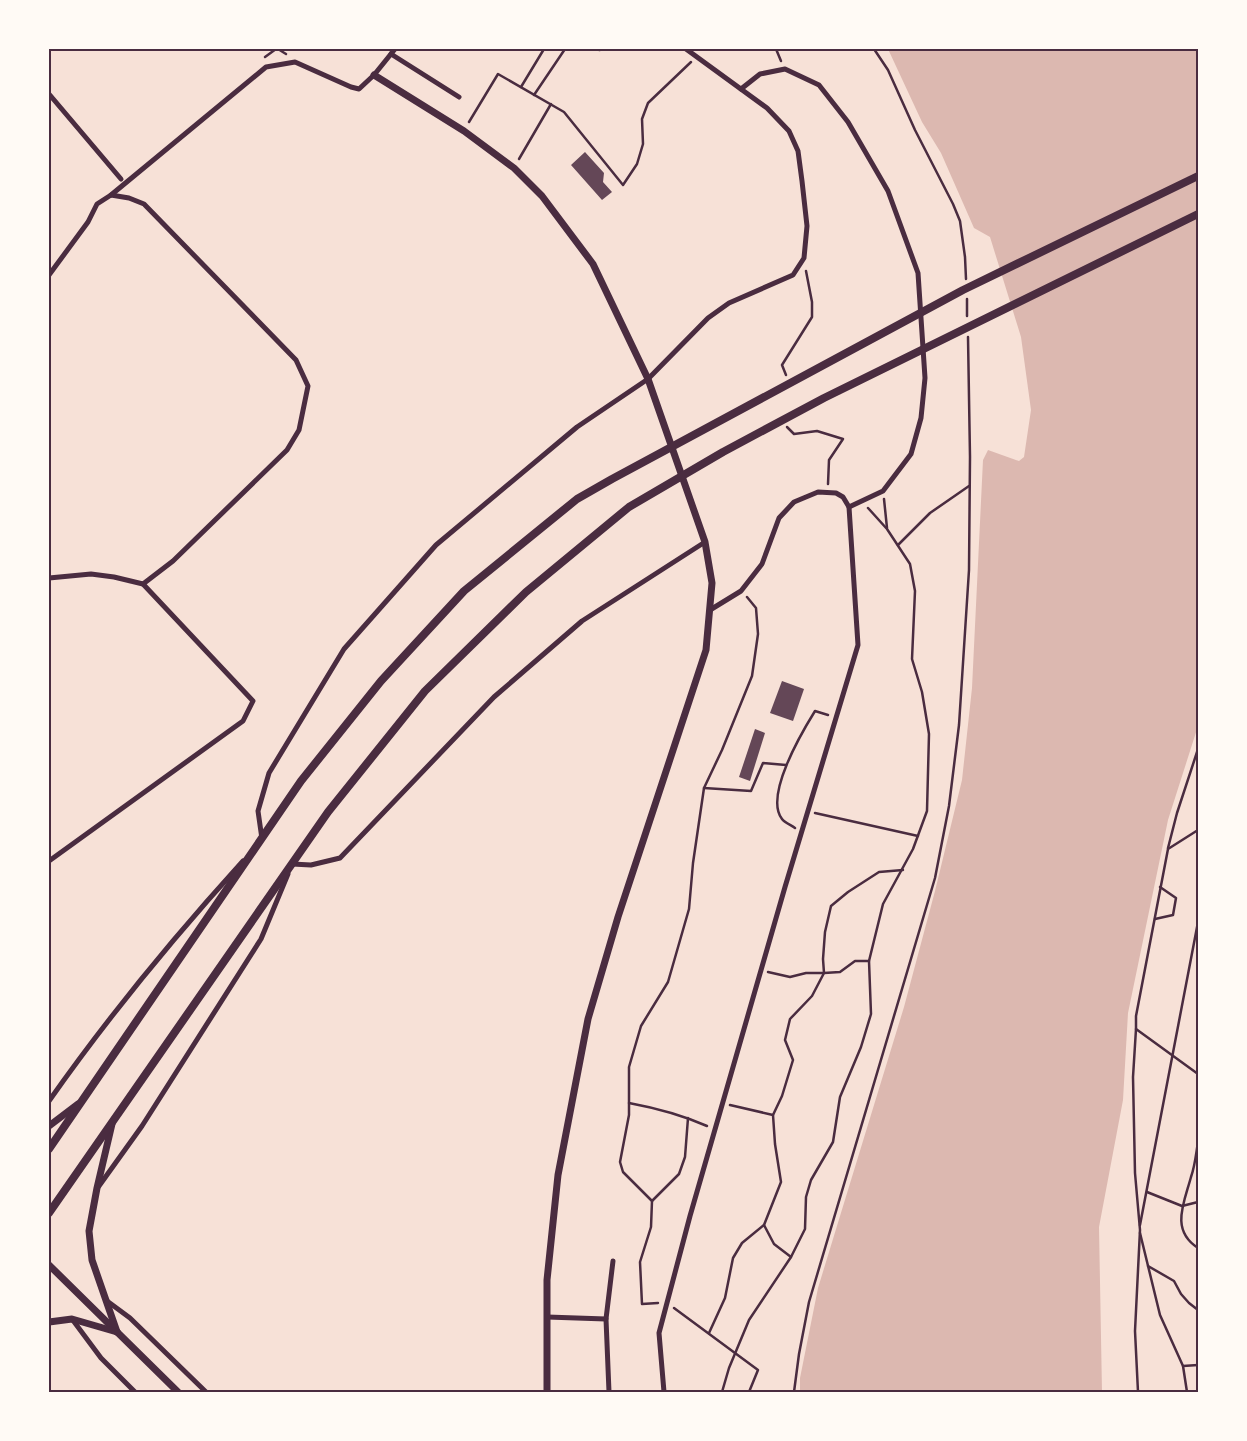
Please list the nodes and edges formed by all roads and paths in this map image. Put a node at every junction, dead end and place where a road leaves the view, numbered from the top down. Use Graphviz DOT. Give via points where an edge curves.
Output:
graph roads {
  1 [pos="395,49"];
  2 [pos="544,49"];
  3 [pos="565,49"];
  4 [pos="593,49"];
  5 [pos="602,49"];
  6 [pos="686,49"];
  7 [pos="776,49"];
  8 [pos="874,49"];
  9 [pos="391,54"];
  10 [pos="698,56"];
  11 [pos="785,69"];
  12 [pos="374,75"];
  13 [pos="521,87"];
  14 [pos="741,89"];
  15 [pos="49,94"];
  16 [pos="534,95"];
  17 [pos="459,97"];
  18 [pos="550,104"];
  19 [pos="464,131"];
  20 [pos="514,168"];
  21 [pos="1198,176"];
  22 [pos="121,179"];
  23 [pos="111,195"];
  24 [pos="1198,214"];
  25 [pos="804,258"];
  26 [pos="49,275"];
  27 [pos="966,285"];
  28 [pos="966,294"];
  29 [pos="967,322"];
  30 [pos="968,331"];
  31 [pos="648,379"];
  32 [pos="788,384"];
  33 [pos="780,421"];
  34 [pos="969,486"];
  35 [pos="883,491"];
  36 [pos="828,493"];
  37 [pos="862,501"];
  38 [pos="849,507"];
  39 [pos="887,529"];
  40 [pos="704,542"];
  41 [pos="898,545"];
  42 [pos="49,578"];
  43 [pos="143,584"];
  44 [pos="741,591"];
  45 [pos="710,610"];
  46 [pos="836,719"];
  47 [pos="1198,750"];
  48 [pos="786,765"];
  49 [pos="704,788"];
  50 [pos="808,811"];
  51 [pos="1198,830"];
  52 [pos="801,832"];
  53 [pos="918,836"];
  54 [pos="262,839"];
  55 [pos="1168,849"];
  56 [pos="49,861"];
  57 [pos="293,863"];
  58 [pos="902,870"];
  59 [pos="1160,887"];
  60 [pos="1155,918"];
  61 [pos="1198,922"];
  62 [pos="869,961"];
  63 [pos="761,970"];
  64 [pos="824,973"];
  65 [pos="1136,1029"];
  66 [pos="1173,1056"];
  67 [pos="1198,1074"];
  68 [pos="49,1101"];
  69 [pos="81,1103"];
  70 [pos="629,1103"];
  71 [pos="722,1104"];
  72 [pos="773,1116"];
  73 [pos="688,1118"];
  74 [pos="113,1120"];
  75 [pos="49,1126"];
  76 [pos="715,1130"];
  77 [pos="1198,1142"];
  78 [pos="49,1149"];
  79 [pos="97,1188"];
  80 [pos="1146,1192"];
  81 [pos="652,1201"];
  82 [pos="1198,1202"];
  83 [pos="1182,1206"];
  84 [pos="49,1213"];
  85 [pos="764,1225"];
  86 [pos="1140,1230"];
  87 [pos="1198,1248"];
  88 [pos="791,1257"];
  89 [pos="612,1261"];
  90 [pos="49,1265"];
  91 [pos="1148,1266"];
  92 [pos="105,1300"];
  93 [pos="668,1303"];
  94 [pos="1198,1310"];
  95 [pos="547,1318"];
  96 [pos="72,1319"];
  97 [pos="606,1319"];
  98 [pos="49,1322"];
  99 [pos="117,1332"];
  100 [pos="709,1333"];
  101 [pos="735,1352"];
  102 [pos="1198,1365"];
  103 [pos="1183,1366"];
  104 [pos="135,1392"];
  105 [pos="178,1392"];
  106 [pos="206,1392"];
  107 [pos="547,1392"];
  108 [pos="609,1392"];
  109 [pos="664,1392"];
  110 [pos="722,1392"];
  111 [pos="749,1392"];
  112 [pos="794,1392"];
  113 [pos="1138,1392"];
  114 [pos="1187,1392"];
  1 -- 9 [label="street"];
  2 -- 13 [label="path"];
  3 -- 16 [label="path"];
  4 -- 5 [label="path"];
  6 -- 10 [label="street"];
  7 -- 11 [label="path"];
  8 -- 27 [label="path" via="888,70 960,221"];
  9 -- 12 [label="street"];
  9 -- 17 [label="street"];
  10 -- 14 [label="street"];
  10 -- 18 [label="path" via="648,103 642,119 643,144 637,164 623,185 564,112"];
  11 -- 14 [label="street" via="760,74"];
  11 -- 35 [label="street" via="819,86 848,122 888,191 918,273 925,378 921,418 910,454"];
  12 -- 19 [label="street"];
  12 -- 23 [label="street" via="359,89 295,62 266,67"];
  13 -- 16 [label="path"];
  13 -- 19 [label="path" via="498,74"];
  14 -- 25 [label="street" via="767,108 789,131 798,151 807,226"];
  15 -- 22 [label="street"];
  16 -- 18 [label="path"];
  18 -- 20 [label="path"];
  19 -- 20 [label="street"];
  20 -- 31 [label="street" via="542,196 592,264"];
  21 -- 32 [label="main road" via="963,290"];
  23 -- 26 [label="street" via="97,204 88,222"];
  23 -- 43 [label="street" via="144,204 296,360 308,386 299,430 287,450 173,561"];
  24 -- 33 [label="main road"];
  25 -- 31 [label="street" via="793,275 729,303 708,318"];
  25 -- 32 [label="path" via="812,317 782,365"];
  28 -- 29 [label="path"];
  30 -- 34 [label="path"];
  31 -- 40 [label="street"];
  31 -- 54 [label="street" via="577,427 436,545 344,649 269,773 258,811"];
  32 -- 54 [label="main road" via="577,499 464,591 381,681 301,781"];
  33 -- 36 [label="path" via="794,434 817,431 843,439 829,460"];
  33 -- 57 [label="main road" via="629,507 526,592 425,691 328,812"];
  34 -- 41 [label="path" via="930,513"];
  34 -- 112 [label="path" via="969,570 959,725 949,806 935,878 809,1302"];
  35 -- 37 [label="street"];
  35 -- 39 [label="path"];
  36 -- 38 [label="street" via="843,497"];
  36 -- 44 [label="street" via="818,492 794,502 779,518 762,564"];
  37 -- 38 [label="street"];
  37 -- 39 [label="path"];
  38 -- 46 [label="street" via="858,645"];
  39 -- 41 [label="path"];
  40 -- 45 [label="street" via="712,583"];
  40 -- 57 [label="street" via="582,621 494,697 340,858 312,865"];
  41 -- 53 [label="path" via="910,564 915,591 912,659 929,734 928,811"];
  42 -- 43 [label="street" via="91,574"];
  43 -- 56 [label="street" via="253,700 243,722"];
  44 -- 45 [label="street"];
  44 -- 49 [label="path" via="756,608 758,634 752,676"];
  45 -- 95 [label="street" via="706,650 588,1019 558,1175 547,1280"];
  46 -- 48 [label="path" via="815,711"];
  46 -- 50 [label="street"];
  47 -- 55 [label="path"];
  48 -- 49 [label="path" via="763,763 752,791"];
  48 -- 52 [label="path" via="777,797 777,810 782,820"];
  49 -- 70 [label="path" via="689,909 668,982 641,1026 629,1067"];
  50 -- 52 [label="street"];
  50 -- 53 [label="path"];
  51 -- 55 [label="path"];
  52 -- 63 [label="street"];
  53 -- 58 [label="path"];
  54 -- 68 [label="street" via="194,915 85,1050"];
  54 -- 69 [label="main road"];
  55 -- 59 [label="path"];
  57 -- 74 [label="main road"];
  57 -- 79 [label="street" via="261,939 142,1126"];
  58 -- 62 [label="path" via="883,904"];
  58 -- 64 [label="path" via="879,872 831,906 825,932"];
  59 -- 60 [label="path"];
  59 -- 60 [label="path" via="1176,898 1173,914"];
  60 -- 65 [label="path"];
  61 -- 66 [label="path"];
  62 -- 64 [label="path" via="855,961 840,972"];
  62 -- 88 [label="path" via="872,1014 840,1097 833,1142 811,1180 806,1197 805,1229"];
  63 -- 64 [label="path" via="790,977"];
  63 -- 71 [label="street"];
  64 -- 72 [label="path" via="812,996 790,1018 785,1040 793,1060"];
  65 -- 66 [label="path"];
  65 -- 86 [label="path" via="1133,1096"];
  66 -- 67 [label="path"];
  66 -- 80 [label="path"];
  69 -- 75 [label="street"];
  69 -- 78 [label="main road"];
  70 -- 73 [label="path"];
  70 -- 81 [label="path" via="620,1162 622,1172"];
  71 -- 72 [label="path"];
  71 -- 76 [label="street"];
  72 -- 85 [label="path" via="781,1182"];
  73 -- 76 [label="path"];
  73 -- 81 [label="path" via="685,1157 679,1174"];
  74 -- 79 [label="street"];
  74 -- 84 [label="main road"];
  76 -- 93 [label="street"];
  77 -- 83 [label="path"];
  79 -- 92 [label="street" via="90,1231 92,1260"];
  80 -- 83 [label="path"];
  80 -- 86 [label="path"];
  81 -- 93 [label="path" via="651,1227 640,1262 642,1304"];
  82 -- 83 [label="path"];
  83 -- 87 [label="path" via="1182,1230"];
  85 -- 88 [label="path" via="774,1244"];
  85 -- 100 [label="path" via="742,1243 733,1258 725,1298"];
  86 -- 91 [label="path"];
  86 -- 113 [label="path" via="1135,1331"];
  88 -- 101 [label="path" via="749,1320"];
  89 -- 97 [label="street"];
  90 -- 99 [label="street"];
  91 -- 94 [label="path" via="1174,1281 1181,1294"];
  91 -- 103 [label="path" via="1160,1315"];
  92 -- 99 [label="street"];
  92 -- 106 [label="street" via="130,1318"];
  93 -- 100 [label="path"];
  93 -- 109 [label="street" via="659,1333"];
  95 -- 97 [label="street"];
  95 -- 107 [label="street"];
  96 -- 98 [label="street"];
  96 -- 99 [label="street"];
  96 -- 104 [label="street" via="101,1358"];
  97 -- 108 [label="street"];
  99 -- 105 [label="street"];
  100 -- 101 [label="path"];
  101 -- 110 [label="path"];
  101 -- 111 [label="path" via="758,1370"];
  102 -- 103 [label="path"];
  103 -- 114 [label="path"];
}
